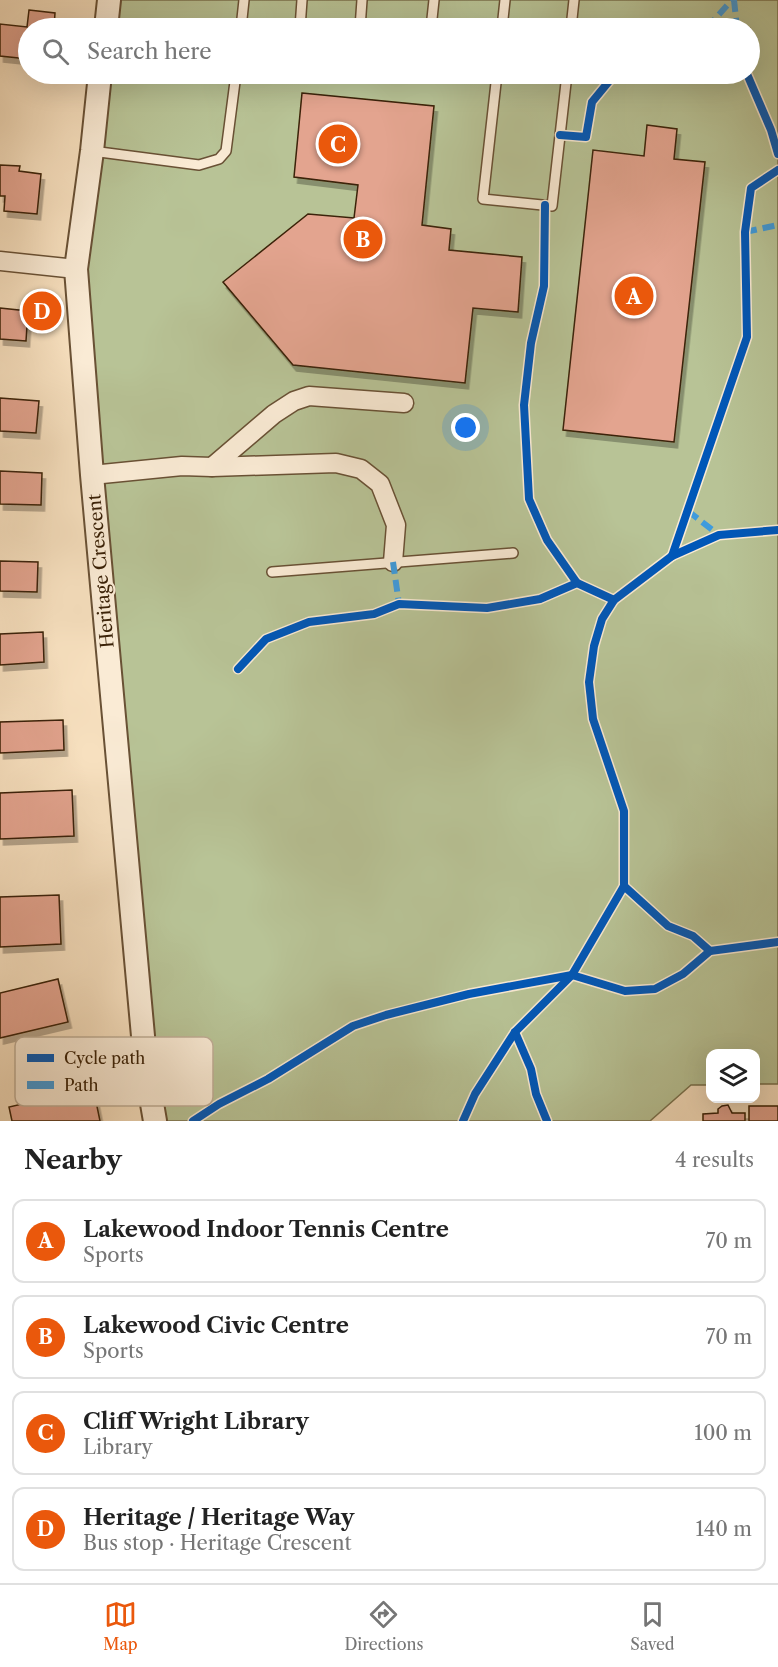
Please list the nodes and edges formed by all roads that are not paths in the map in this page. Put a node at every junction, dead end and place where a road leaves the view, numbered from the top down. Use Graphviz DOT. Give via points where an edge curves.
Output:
graph roads {
  1 [pos="109,0"];
  2 [pos="244,0"];
  3 [pos="302,0"];
  4 [pos="362,0"];
  5 [pos="434,0"];
  6 [pos="505,0"];
  7 [pos="574,0"];
  8 [pos="107,18"];
  9 [pos="242,18"];
  10 [pos="301,18"];
  11 [pos="361,18"];
  12 [pos="432,18"];
  13 [pos="503,18"];
  14 [pos="572,18"];
  15 [pos="99,84"];
  16 [pos="235,84"];
  17 [pos="496,84"];
  18 [pos="566,84"];
  19 [pos="92,151"];
  20 [pos="0,261"];
  21 [pos="76,269"];
  22 [pos="404,404"];
  23 [pos="212,467"];
  24 [pos="92,475"];
  25 [pos="513,553"];
  26 [pos="393,562"];
  27 [pos="272,572"];
  28 [pos="143,1037"];
  29 [pos="142,1106"];
  30 [pos="152,1106"];
  31 [pos="140,1121"];
  32 [pos="155,1121"];
  1 -- 8 [label="street"];
  2 -- 9 [label="lane"];
  3 -- 10 [label="lane"];
  4 -- 11 [label="lane"];
  5 -- 12 [label="lane"];
  6 -- 13 [label="lane"];
  7 -- 14 [label="lane"];
  15 -- 19 [label="street, Heritage Crescent"];
  16 -- 19 [label="lane" via="226,152 219,159 199,165"];
  17 -- 18 [label="lane" via="483,199 552,206"];
  19 -- 21 [label="street, Heritage Crescent"];
  20 -- 21 [label="street"];
  21 -- 24 [label="street, Heritage Crescent"];
  22 -- 23 [label="street" via="309,396 274,414"];
  23 -- 24 [label="street"];
  23 -- 26 [label="street" via="336,463 361,469 380,484 396,525"];
  24 -- 28 [label="street, Heritage Crescent"];
  25 -- 26 [label="lane"];
  26 -- 27 [label="lane"];
  29 -- 31 [label="street, Heritage Crescent"];
  30 -- 32 [label="street, Heritage Crescent"];
}
